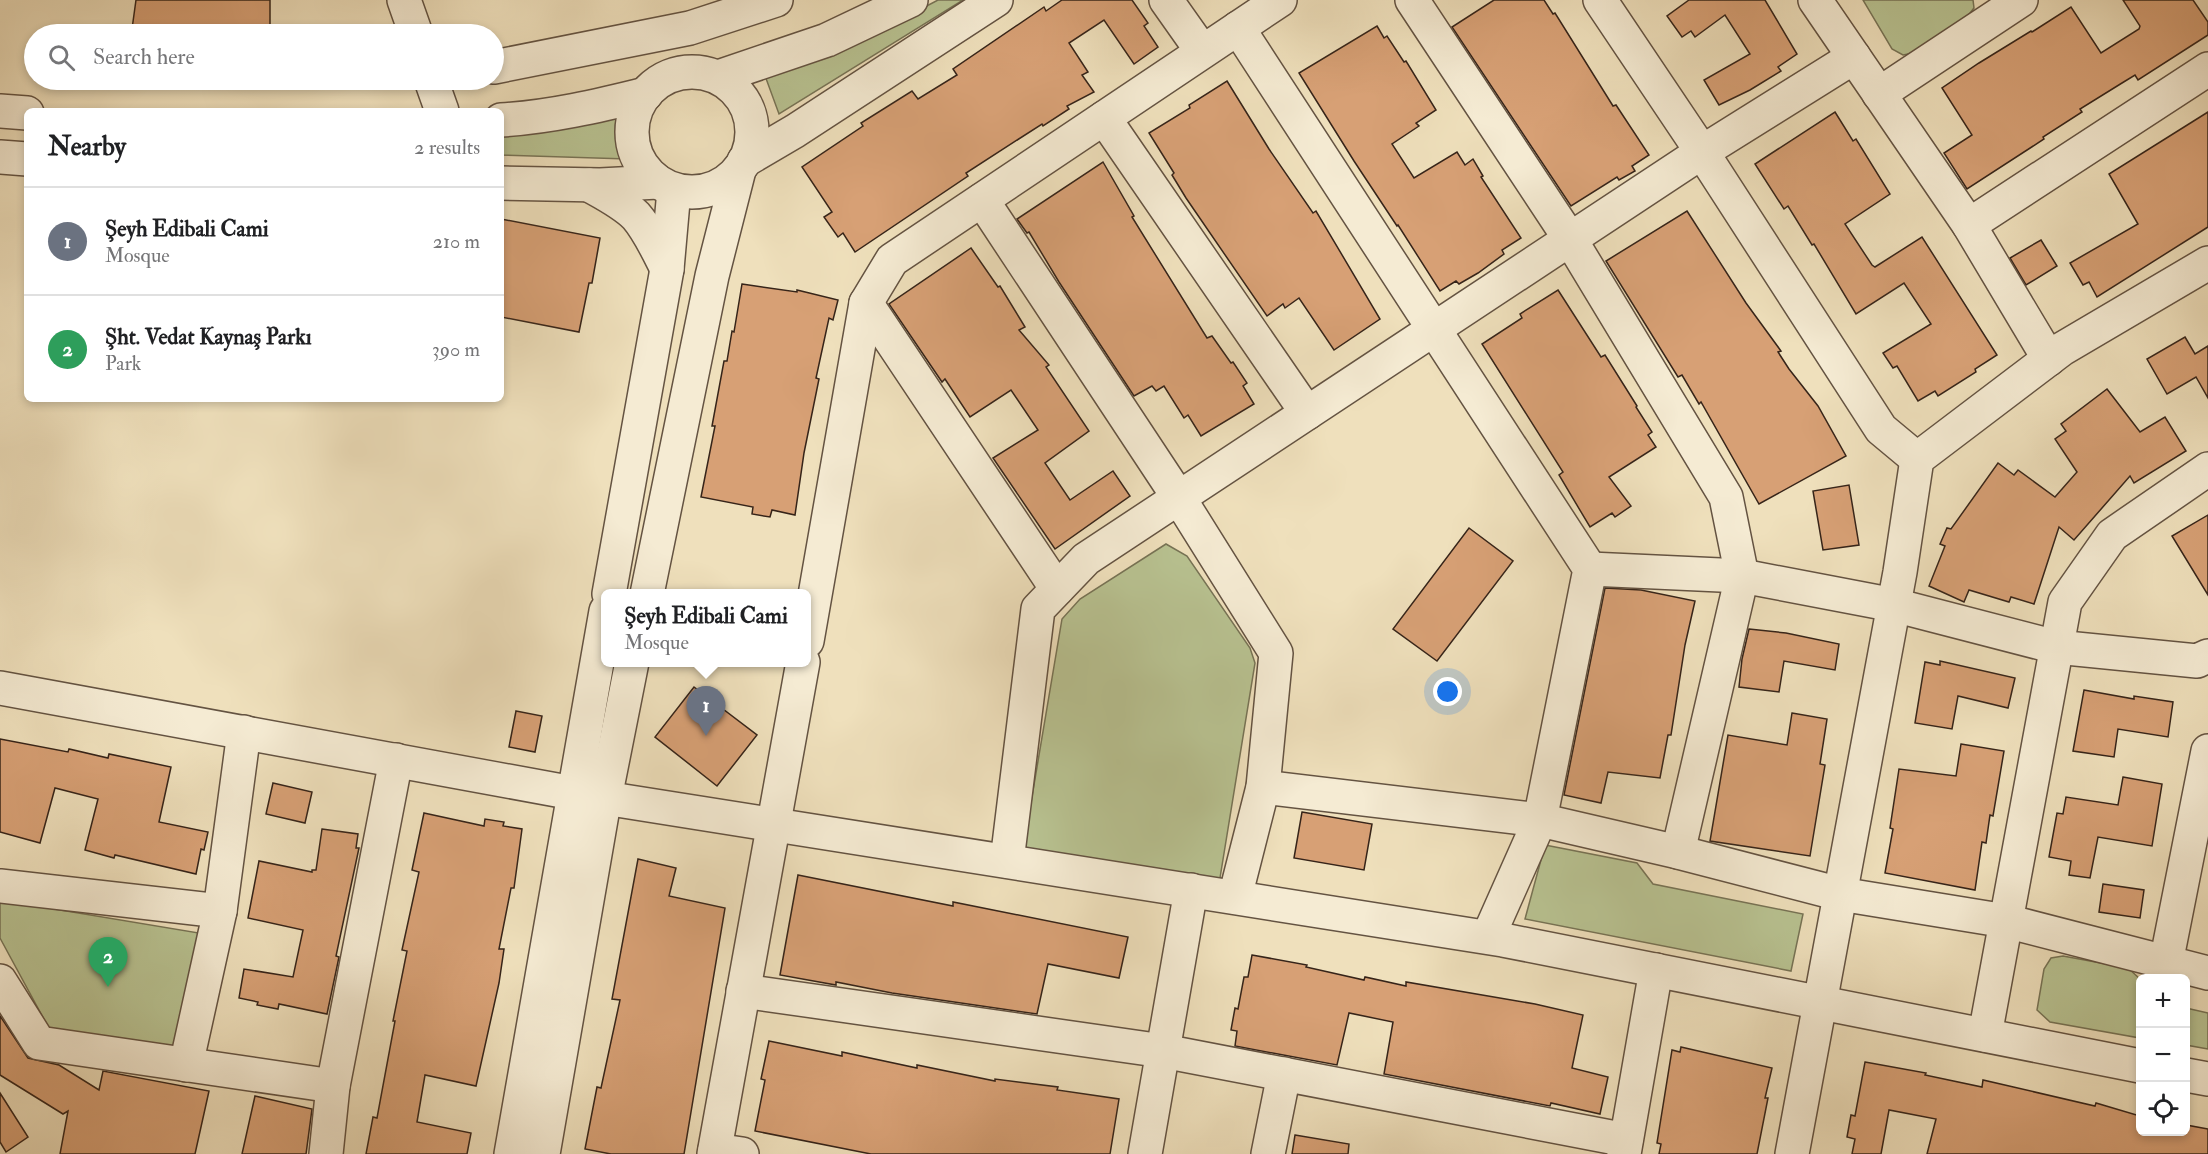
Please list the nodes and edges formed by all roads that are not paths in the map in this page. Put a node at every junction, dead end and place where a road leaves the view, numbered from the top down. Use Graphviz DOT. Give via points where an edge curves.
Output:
graph roads {
  1 [pos="404,0"];
  2 [pos="776,0"];
  3 [pos="911,0"];
  4 [pos="996,0"];
  5 [pos="1166,0"];
  6 [pos="1280,0"];
  7 [pos="1412,0"];
  8 [pos="1600,0"];
  9 [pos="1815,0"];
  10 [pos="2015,2"];
  11 [pos="412,24"];
  12 [pos="1238,28"];
  13 [pos="1202,51"];
  14 [pos="1854,57"];
  15 [pos="504,65"];
  16 [pos="2208,69"];
  17 [pos="718,77"];
  18 [pos="435,90"];
  19 [pos="646,94"];
  20 [pos="1879,94"];
  21 [pos="441,108"];
  22 [pos="0,111"];
  23 [pos="24,113"];
  24 [pos="1104,118"];
  25 [pos="504,120"];
  26 [pos="1702,152"];
  27 [pos="0,157"];
  28 [pos="24,159"];
  29 [pos="742,165"];
  30 [pos="504,183"];
  31 [pos="589,185"];
  32 [pos="666,186"];
  33 [pos="982,200"];
  34 [pos="1969,225"];
  35 [pos="1570,239"];
  36 [pos="2208,263"];
  37 [pos="667,269"];
  38 [pos="866,303"];
  39 [pos="1433,329"];
  40 [pos="2049,359"];
  41 [pos="1307,413"];
  42 [pos="1917,459"];
  43 [pos="2208,468"];
  44 [pos="1179,498"];
  45 [pos="1590,569"];
  46 [pos="1742,576"];
  47 [pos="610,589"];
  48 [pos="648,589"];
  49 [pos="1057,589"];
  50 [pos="1894,605"];
  51 [pos="811,618"];
  52 [pos="601,639"];
  53 [pos="2056,646"];
  54 [pos="2208,656"];
  55 [pos="632,667"];
  56 [pos="802,667"];
  57 [pos="0,688"];
  58 [pos="243,732"];
  59 [pos="2208,751"];
  60 [pos="396,760"];
  61 [pos="1263,787"];
  62 [pos="573,793"];
  63 [pos="605,797"];
  64 [pos="2202,816"];
  65 [pos="1540,820"];
  66 [pos="774,824"];
  67 [pos="1678,852"];
  68 [pos="1007,861"];
  69 [pos="0,885"];
  70 [pos="1191,890"];
  71 [pos="1840,894"];
  72 [pos="1235,897"];
  73 [pos="220,911"];
  74 [pos="2006,921"];
  75 [pos="1488,937"];
  76 [pos="2166,963"];
  77 [pos="1656,970"];
  78 [pos="2208,973"];
  79 [pos="0,981"];
  80 [pos="744,991"];
  81 [pos="1820,1003"];
  82 [pos="1985,1035"];
  83 [pos="1163,1051"];
  84 [pos="186,1065"];
  85 [pos="2136,1065"];
  86 [pos="1284,1074"];
  87 [pos="2190,1076"];
  88 [pos="2208,1079"];
  89 [pos="333,1086"];
  90 [pos="1625,1147"];
  91 [pos="723,1153"];
  92 [pos="326,1154"];
  93 [pos="511,1154"];
  94 [pos="543,1154"];
  95 [pos="1145,1154"];
  96 [pos="1268,1154"];
  97 [pos="1792,1154"];
  1 -- 11 [label="street"];
  2 -- 15 [label="street" via="690,28"];
  3 -- 17 [label="street" via="827,40"];
  4 -- 29 [label="street"];
  5 -- 13 [label="street"];
  6 -- 12 [label="street"];
  7 -- 35 [label="street"];
  8 -- 26 [label="street"];
  9 -- 14 [label="street"];
  10 -- 20 [label="street"];
  12 -- 13 [label="street"];
  12 -- 39 [label="street"];
  13 -- 24 [label="street"];
  14 -- 20 [label="street"];
  14 -- 26 [label="street"];
  16 -- 34 [label="street"];
  17 -- 19 [label="street" via="682,72 665,78"];
  17 -- 29 [label="street" via="733,87 751,118 753,136"];
  18 -- 21 [label="street"];
  19 -- 25 [label="street"];
  19 -- 32 [label="street" via="633,120 632,138 645,170"];
  20 -- 34 [label="street"];
  22 -- 23 [label="street"];
  24 -- 33 [label="street"];
  24 -- 41 [label="street"];
  26 -- 35 [label="street"];
  26 -- 42 [label="street" via="1881,429"];
  27 -- 28 [label="street"];
  29 -- 32 [label="street" via="726,182 710,190 692,193"];
  29 -- 48 [label="street" via="712,276"];
  30 -- 31 [label="street"];
  31 -- 32 [label="street"];
  31 -- 37 [label="street" via="635,216"];
  32 -- 37 [label="street"];
  33 -- 38 [label="street" via="892,260"];
  33 -- 44 [label="street"];
  34 -- 40 [label="street"];
  35 -- 39 [label="street"];
  35 -- 46 [label="street" via="1726,497"];
  36 -- 40 [label="street"];
  37 -- 47 [label="street"];
  38 -- 49 [label="street"];
  38 -- 51 [label="street"];
  39 -- 41 [label="street"];
  39 -- 45 [label="street"];
  40 -- 42 [label="street"];
  41 -- 44 [label="street"];
  42 -- 50 [label="street"];
  43 -- 53 [label="street" via="2112,535 2065,602"];
  44 -- 49 [label="street" via="1086,559"];
  44 -- 61 [label="street" via="1276,653"];
  45 -- 46 [label="street"];
  45 -- 65 [label="street"];
  46 -- 50 [label="street"];
  46 -- 67 [label="street"];
  49 -- 68 [label="street" via="1038,609"];
  50 -- 53 [label="street"];
  50 -- 71 [label="street"];
  52 -- 62 [label="street"];
  53 -- 54 [label="street" via="2197,661"];
  53 -- 74 [label="street"];
  55 -- 63 [label="street"];
  56 -- 66 [label="street"];
  57 -- 58 [label="street"];
  58 -- 60 [label="street"];
  58 -- 73 [label="street"];
  59 -- 64 [label="street"];
  60 -- 62 [label="street"];
  60 -- 89 [label="street"];
  61 -- 65 [label="street"];
  61 -- 72 [label="street"];
  62 -- 63 [label="street"];
  62 -- 93 [label="street"];
  63 -- 66 [label="street"];
  63 -- 94 [label="street"];
  64 -- 76 [label="street"];
  65 -- 67 [label="street"];
  65 -- 75 [label="street"];
  66 -- 68 [label="street"];
  66 -- 80 [label="street"];
  67 -- 71 [label="street"];
  68 -- 70 [label="street"];
  69 -- 73 [label="street"];
  70 -- 72 [label="street"];
  70 -- 83 [label="street"];
  71 -- 74 [label="street"];
  71 -- 81 [label="street"];
  72 -- 75 [label="street"];
  73 -- 84 [label="street"];
  74 -- 76 [label="street"];
  74 -- 82 [label="street"];
  75 -- 77 [label="street"];
  76 -- 78 [label="street"];
  77 -- 81 [label="street"];
  77 -- 90 [label="street"];
  79 -- 84 [label="street" via="39,1043"];
  80 -- 83 [label="street"];
  80 -- 91 [label="street"];
  81 -- 82 [label="street"];
  81 -- 97 [label="street"];
  82 -- 85 [label="street"];
  83 -- 86 [label="street"];
  83 -- 95 [label="street"];
  84 -- 89 [label="street"];
  86 -- 90 [label="street"];
  86 -- 96 [label="street"];
  87 -- 88 [label="street"];
  89 -- 92 [label="street"];
}
